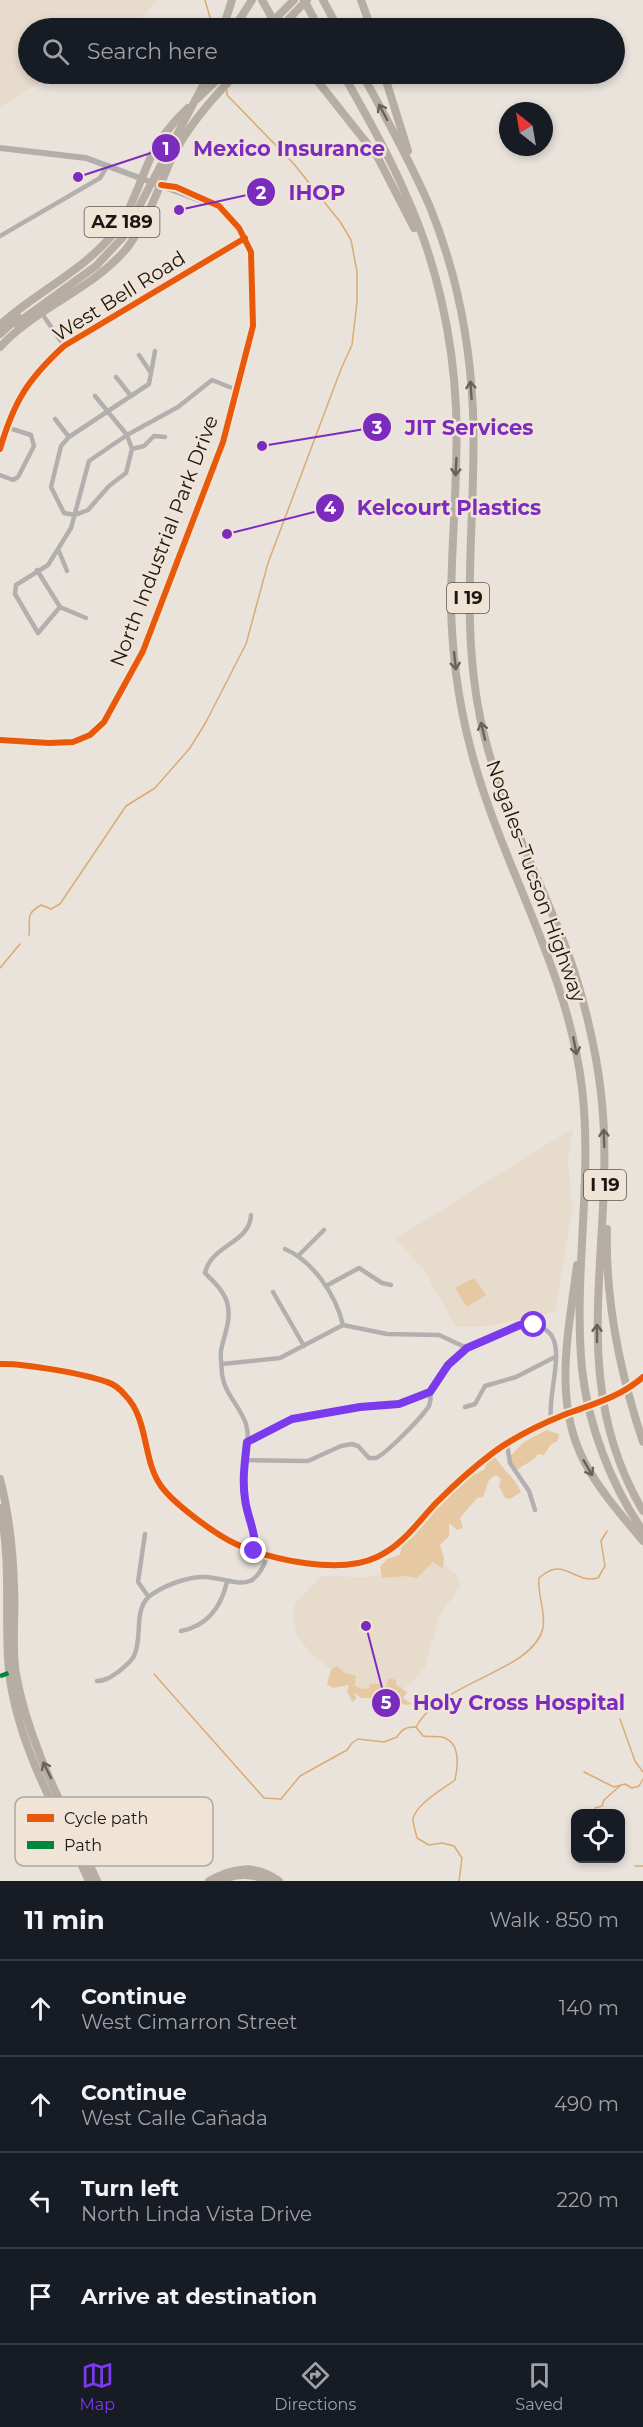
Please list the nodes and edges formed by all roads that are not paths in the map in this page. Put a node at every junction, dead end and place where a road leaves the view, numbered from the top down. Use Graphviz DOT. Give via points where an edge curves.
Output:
graph roads {
  1 [pos="232,0"];
  2 [pos="252,0"];
  3 [pos="262,0"];
  4 [pos="294,0"];
  5 [pos="305,0"];
  6 [pos="361,0"];
  7 [pos="324,2"];
  8 [pos="226,18"];
  9 [pos="240,18"];
  10 [pos="272,18"];
  11 [pos="282,18"];
  12 [pos="286,18"];
  13 [pos="313,18"];
  14 [pos="333,18"];
  15 [pos="367,18"];
  16 [pos="197,84"];
  17 [pos="203,84"];
  18 [pos="217,84"];
  19 [pos="223,84"];
  20 [pos="320,84"];
  21 [pos="348,84"];
  22 [pos="367,84"];
  23 [pos="387,84"];
  24 [pos="212,92"];
  25 [pos="0,148"];
  26 [pos="108,165"];
  27 [pos="143,178"];
  28 [pos="419,183"];
  29 [pos="159,184"];
  30 [pos="137,209"];
  31 [pos="0,236"];
  32 [pos="245,238"];
  33 [pos="41,312"];
  34 [pos="0,325"];
  35 [pos="0,334"];
  36 [pos="0,341"];
  37 [pos="64,346"];
  38 [pos="0,347"];
  39 [pos="155,351"];
  40 [pos="138,355"];
  41 [pos="452,367"];
  42 [pos="151,373"];
  43 [pos="116,377"];
  44 [pos="237,390"];
  45 [pos="95,396"];
  46 [pos="131,396"];
  47 [pos="107,411"];
  48 [pos="55,419"];
  49 [pos="6,427"];
  50 [pos="127,435"];
  51 [pos="69,437"];
  52 [pos="165,437"];
  53 [pos="0,449"];
  54 [pos="132,449"];
  55 [pos="0,475"];
  56 [pos="75,515"];
  57 [pos="58,549"];
  58 [pos="37,570"];
  59 [pos="67,571"];
  60 [pos="60,607"];
  61 [pos="86,618"];
  62 [pos="0,740"];
  63 [pos="606,1184"];
  64 [pos="585,1199"];
  65 [pos="251,1215"];
  66 [pos="324,1230"];
  67 [pos="285,1249"];
  68 [pos="299,1255"];
  69 [pos="391,1285"];
  70 [pos="326,1286"];
  71 [pos="273,1292"];
  72 [pos="343,1324"];
  73 [pos="304,1346"];
  74 [pos="467,1348"];
  75 [pos="555,1357"];
  76 [pos="0,1362"];
  77 [pos="222,1364"];
  78 [pos="26,1366"];
  79 [pos="0,1368"];
  80 [pos="643,1377"];
  81 [pos="627,1389"];
  82 [pos="430,1392"];
  83 [pos="465,1407"];
  84 [pos="567,1414"];
  85 [pos="551,1420"];
  86 [pos="247,1442"];
  87 [pos="643,1442"];
  88 [pos="507,1444"];
  89 [pos="245,1460"];
  90 [pos="0,1479"];
  91 [pos="0,1508"];
  92 [pos="536,1510"];
  93 [pos="643,1511"];
  94 [pos="643,1531"];
  95 [pos="145,1534"];
  96 [pos="643,1541"];
  97 [pos="254,1551"];
  98 [pos="268,1556"];
  99 [pos="227,1582"];
  100 [pos="148,1596"];
  101 [pos="181,1631"];
  102 [pos="97,1681"];
  103 [pos="49,1797"];
  104 [pos="59,1797"];
  105 [pos="82,1866"];
  106 [pos="90,1866"];
  107 [pos="89,1881"];
  108 [pos="97,1881"];
  109 [pos="209,1881"];
  110 [pos="215,1881"];
  111 [pos="221,1881"];
  112 [pos="232,1881"];
  113 [pos="261,1881"];
  114 [pos="270,1881"];
  115 [pos="275,1881"];
  116 [pos="279,1881"];
  1 -- 8 [label="highway"];
  2 -- 9 [label="highway"];
  3 -- 10 [label="highway"];
  4 -- 11 [label="highway"];
  5 -- 12 [label="highway"];
  5 -- 13 [label="highway"];
  6 -- 15 [label="highway"];
  7 -- 14 [label="highway"];
  16 -- 30 [label="highway"];
  17 -- 30 [label="highway"];
  18 -- 24 [label="highway, AZ 189"];
  19 -- 24 [label="highway, AZ 189"];
  20 -- 41 [label="highway" via="372,149 406,210 434,285"];
  21 -- 41 [label="highway, Nogales–Tucson Highway / I 19" via="406,193 420,229 439,291"];
  28 -- 22 [label="highway, Nogales–Tucson Highway / I 19, one-way"];
  23 -- 28 [label="highway"];
  24 -- 27 [label="highway, AZ 189" via="167,130"];
  24 -- 29 [label="highway, AZ 189"];
  25 -- 26 [label="street, North Industrial Park Drive" via="86,158"];
  26 -- 27 [label="street, North Industrial Park Drive"];
  26 -- 31 [label="street" via="100,178"];
  27 -- 29 [label="street, North Industrial Park Drive"];
  27 -- 34 [label="highway, AZ 189" via="122,221 96,253"];
  63 -- 28 [label="highway, Nogales–Tucson Highway / I 19, one-way" via="601,1090 574,973 512,824 485,740 476,695 468,600 473,443 469,362 452,275"];
  29 -- 32 [label="street, North Industrial Park Drive" via="219,206"];
  29 -- 33 [label="highway, AZ 189" via="141,228 118,258 88,283"];
  30 -- 35 [label="highway" via="93,263 31,306"];
  30 -- 36 [label="highway" via="123,237 96,266 22,318"];
  32 -- 37 [label="street, West Bell Road"];
  32 -- 44 [label="street, North Industrial Park Drive" via="252,264 253,321"];
  33 -- 37 [label="street"];
  33 -- 38 [label="highway, AZ 189"];
  37 -- 49 [label="street, West Bell Road" via="24,390"];
  39 -- 42 [label="street"];
  40 -- 42 [label="street"];
  41 -- 64 [label="highway, Nogales–Tucson Highway / I 19, one-way" via="457,446 451,606 460,699 486,801 549,956 570,1025 585,1122"];
  42 -- 46 [label="street" via="149,384"];
  43 -- 46 [label="street"];
  44 -- 50 [label="street" via="212,380 178,407"];
  44 -- 62 [label="street, North Industrial Park Drive" via="224,442 147,640 97,730 83,739 62,743"];
  45 -- 47 [label="street"];
  46 -- 47 [label="street"];
  47 -- 50 [label="street"];
  47 -- 51 [label="street"];
  48 -- 51 [label="street"];
  49 -- 53 [label="street, West Bell Road"];
  49 -- 55 [label="street" via="31,435 34,446 18,477 13,480"];
  50 -- 54 [label="street"];
  50 -- 56 [label="street" via="89,461"];
  51 -- 56 [label="street" via="61,446 51,487 64,513"];
  52 -- 54 [label="street" via="152,437 144,446"];
  54 -- 56 [label="street" via="126,473 88,510"];
  56 -- 57 [label="street"];
  57 -- 58 [label="street" via="48,565"];
  57 -- 59 [label="street"];
  58 -- 60 [label="street"];
  58 -- 60 [label="street" via="16,585 15,594 38,633"];
  60 -- 61 [label="street"];
  63 -- 81 [label="highway" via="609,1292"];
  93 -- 63 [label="highway, Nogales–Tucson Highway / I 19, one-way" via="622,1468 601,1391 597,1322"];
  64 -- 84 [label="highway" via="566,1361"];
  64 -- 94 [label="highway, Nogales–Tucson Highway / I 19" via="581,1326 586,1395 615,1482"];
  65 -- 77 [label="street" via="245,1233 218,1252 205,1270 228,1308"];
  66 -- 68 [label="street"];
  67 -- 68 [label="street"];
  68 -- 70 [label="street"];
  69 -- 70 [label="street" via="359,1268"];
  70 -- 72 [label="street"];
  71 -- 73 [label="street"];
  72 -- 73 [label="street"];
  72 -- 74 [label="street" via="387,1334 439,1335"];
  73 -- 77 [label="street" via="280,1358"];
  74 -- 75 [label="street" via="520,1325 534,1325 551,1335"];
  74 -- 82 [label="street" via="448,1365"];
  75 -- 83 [label="street" via="516,1377 484,1386 475,1404"];
  75 -- 85 [label="street"];
  76 -- 78 [label="street"];
  77 -- 86 [label="street" via="225,1386 245,1422"];
  78 -- 79 [label="street"];
  78 -- 97 [label="street" via="79,1375 116,1387 135,1409 150,1462 162,1487 212,1530"];
  80 -- 81 [label="street"];
  81 -- 84 [label="street"];
  81 -- 87 [label="highway"];
  82 -- 86 [label="street" via="392,1406 360,1407 292,1419"];
  82 -- 89 [label="street" via="429,1406 376,1458 369,1458 352,1444 308,1461"];
  84 -- 85 [label="street"];
  84 -- 96 [label="highway, one-way" via="586,1466"];
  85 -- 88 [label="street"];
  86 -- 89 [label="street"];
  88 -- 92 [label="street" via="510,1463 529,1491"];
  88 -- 98 [label="street" via="438,1501 399,1543 374,1559 338,1565"];
  89 -- 97 [label="street" via="244,1498 255,1537"];
  104 -- 90 [label="highway, one-way" via="24,1714 16,1671 9,1518"];
  91 -- 103 [label="highway" via="9,1673 29,1754"];
  95 -- 100 [label="street" via="138,1582"];
  97 -- 98 [label="street"];
  98 -- 99 [label="street" via="255,1580"];
  99 -- 100 [label="street" via="196,1577"];
  99 -- 101 [label="street" via="215,1611"];
  100 -- 102 [label="street" via="141,1608 134,1657 104,1681"];
  105 -- 107 [label="highway"];
  108 -- 106 [label="highway, one-way"];
  109 -- 116 [label="highway" via="241,1868 255,1869"];
  110 -- 115 [label="highway" via="241,1871"];
  111 -- 114 [label="highway" via="242,1875"];
  112 -- 113 [label="highway"];
}
